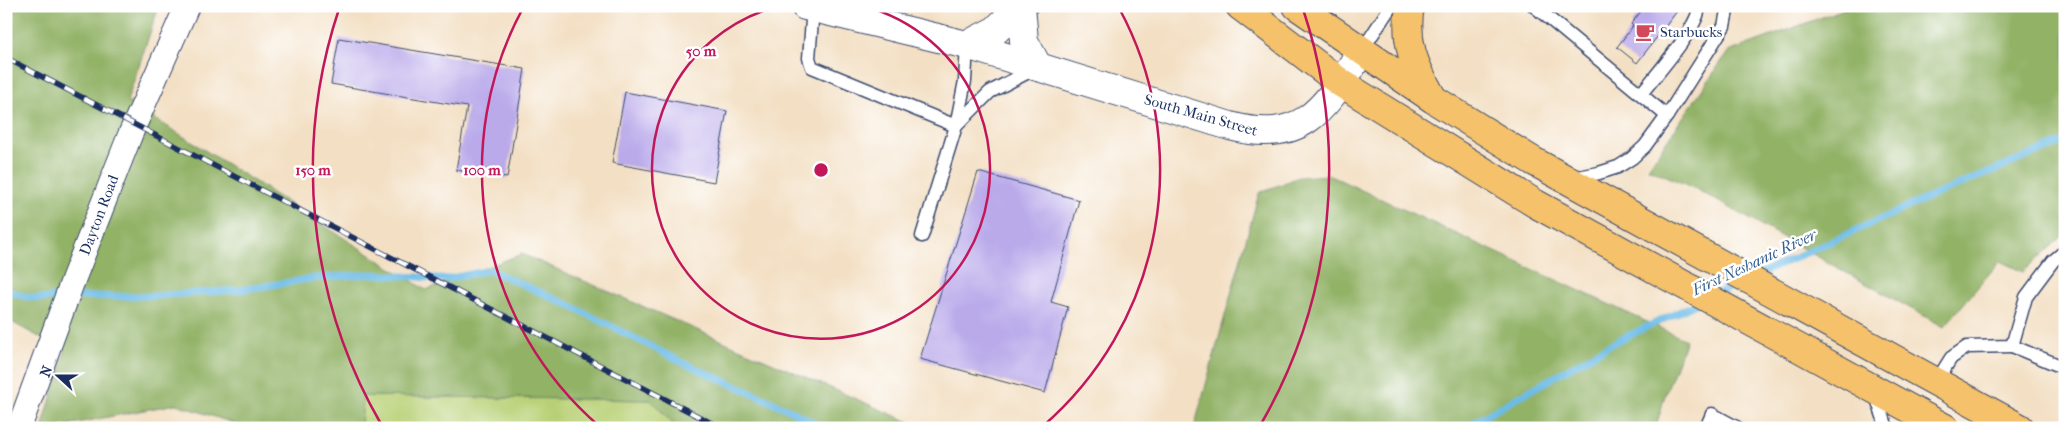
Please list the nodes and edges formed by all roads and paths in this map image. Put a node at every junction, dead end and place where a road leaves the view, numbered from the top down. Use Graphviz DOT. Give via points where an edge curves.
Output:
graph roads {
  1 [pos="187,6"];
  2 [pos="1020,6"];
  3 [pos="1240,6"];
  4 [pos="1297,6"];
  5 [pos="1391,6"];
  6 [pos="1410,6"];
  7 [pos="1534,6"];
  8 [pos="1699,6"];
  9 [pos="1728,6"];
  10 [pos="809,7"];
  11 [pos="967,45"];
  12 [pos="1361,52"];
  13 [pos="1038,67"];
  14 [pos="1341,83"];
  15 [pos="1641,94"];
  16 [pos="1433,99"];
  17 [pos="1667,116"];
  18 [pos="956,126"];
  19 [pos="1565,178"];
  20 [pos="922,236"];
  21 [pos="2065,251"];
  22 [pos="2012,346"];
  23 [pos="2065,368"];
  24 [pos="1936,382"];
  25 [pos="1874,391"];
  26 [pos="20,428"];
  27 [pos="1706,428"];
  28 [pos="1738,428"];
  29 [pos="1887,428"];
  30 [pos="1945,428"];
  31 [pos="2020,428"];
  1 -- 26 [label="street, Dayton Road" via="130,135"];
  2 -- 11 [label="street" via="996,30"];
  2 -- 13 [label="street" via="1024,41"];
  3 -- 14 [label="highway"];
  4 -- 12 [label="highway"];
  5 -- 12 [label="lane"];
  6 -- 16 [label="highway" via="1409,42 1415,67"];
  7 -- 15 [label="lane"];
  8 -- 15 [label="lane" via="1694,24"];
  9 -- 17 [label="lane" via="1724,26"];
  10 -- 11 [label="street, South Main Street"];
  10 -- 18 [label="lane" via="809,58 812,67"];
  11 -- 13 [label="street, South Main Street"];
  11 -- 18 [label="lane" via="965,81"];
  12 -- 14 [label="street, South Main Street"];
  12 -- 16 [label="highway"];
  13 -- 14 [label="street, South Main Street" via="1230,126 1267,132 1304,122 1323,107"];
  13 -- 18 [label="lane" via="990,92"];
  14 -- 25 [label="highway" via="1536,204"];
  15 -- 17 [label="lane"];
  16 -- 19 [label="highway"];
  17 -- 19 [label="lane" via="1645,146 1618,167"];
  18 -- 20 [label="lane"];
  19 -- 24 [label="highway"];
  21 -- 22 [label="lane" via="2026,298"];
  22 -- 23 [label="lane"];
  22 -- 24 [label="lane" via="1967,347 1951,358"];
  24 -- 31 [label="highway"];
  25 -- 29 [label="lane"];
  25 -- 30 [label="highway"];
  27 -- 28 [label="lane" via="1712,414"];
}
